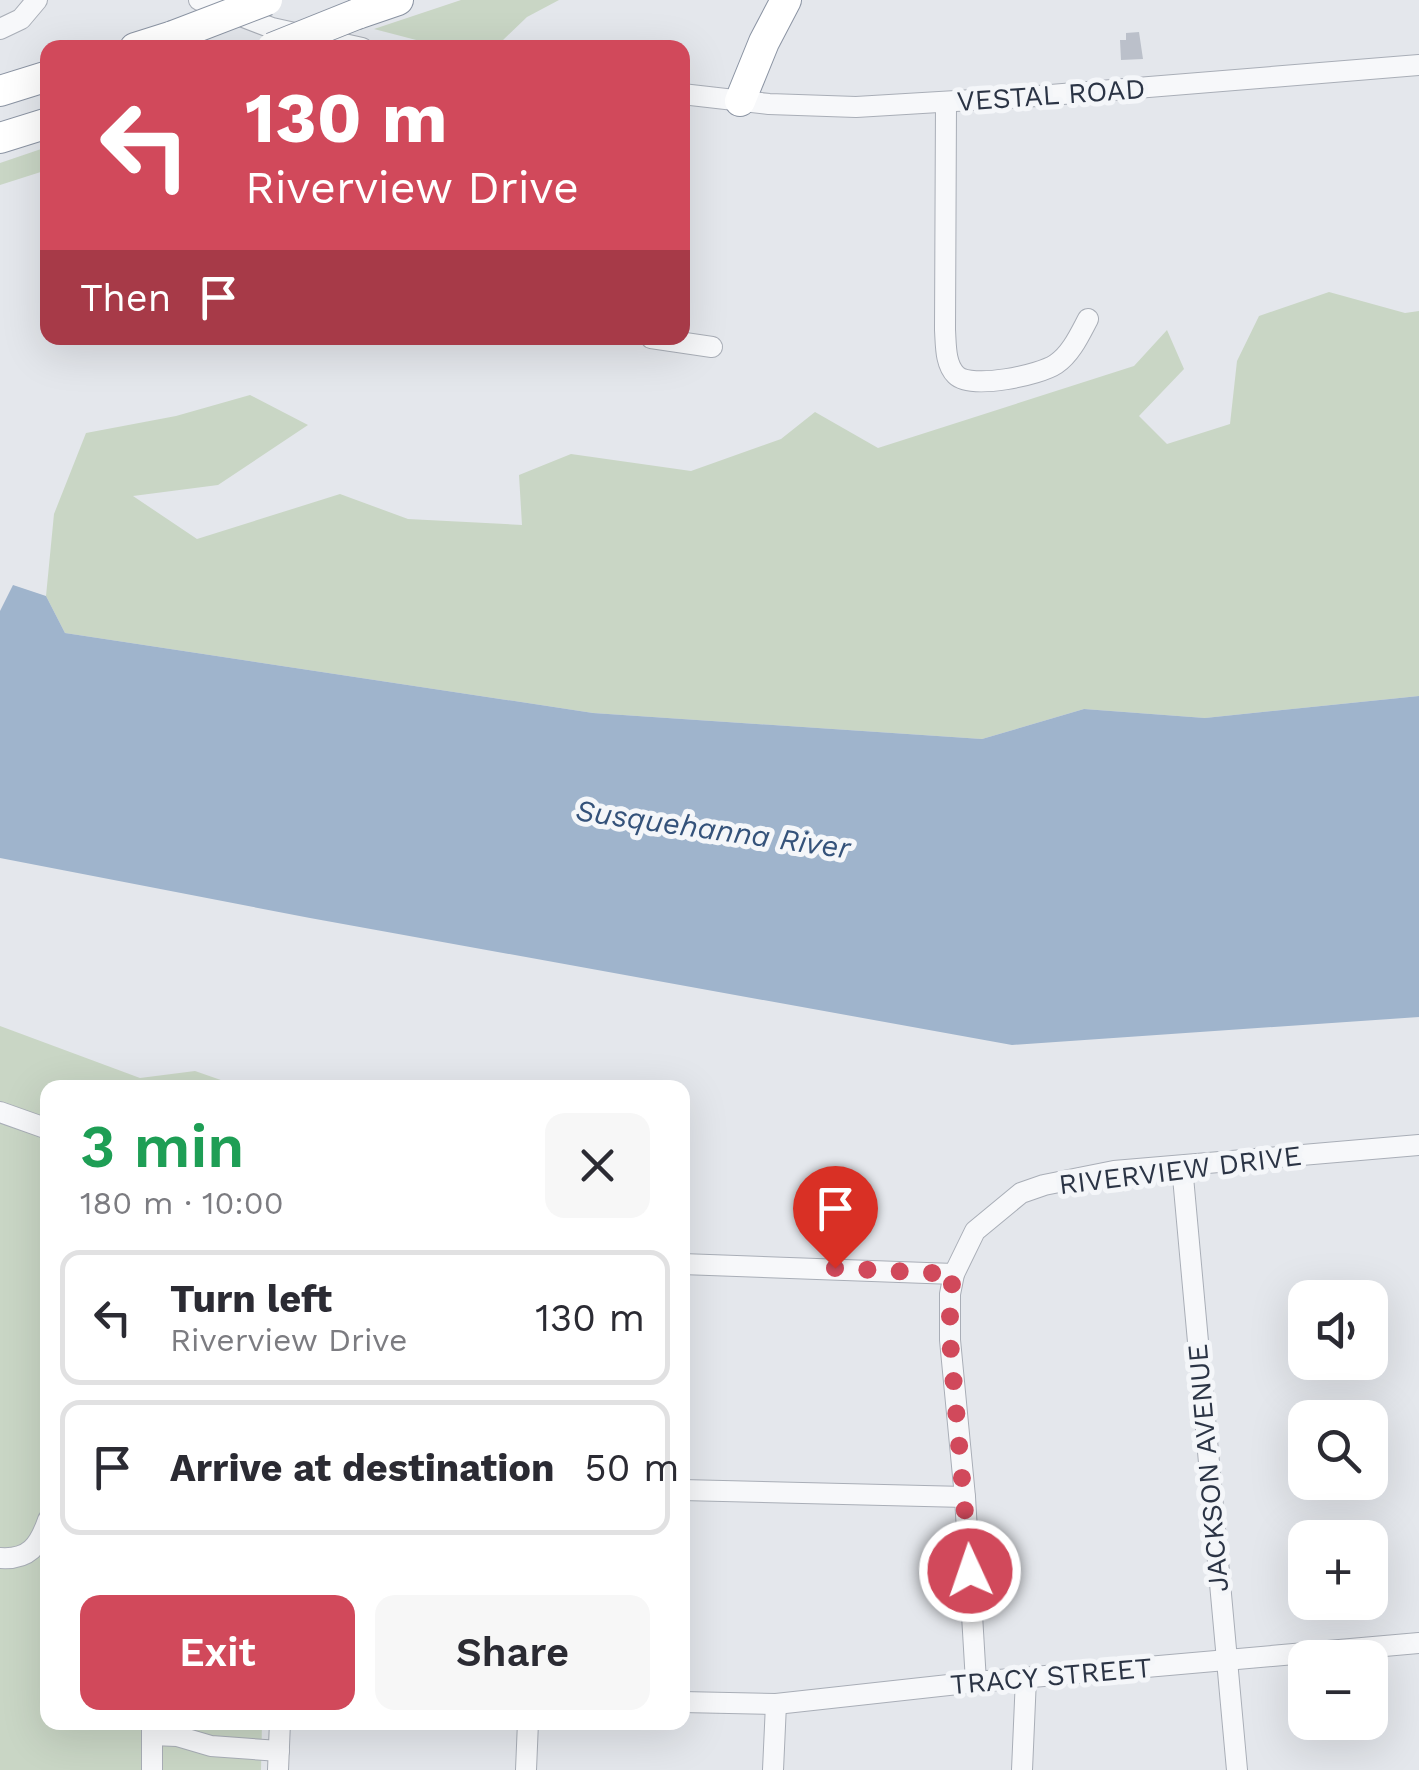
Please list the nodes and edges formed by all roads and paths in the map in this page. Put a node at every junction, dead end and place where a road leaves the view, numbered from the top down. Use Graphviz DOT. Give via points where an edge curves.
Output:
graph roads {
  1 [pos="37,0"];
  2 [pos="200,0"];
  3 [pos="267,0"];
  4 [pos="398,0"];
  5 [pos="786,0"];
  6 [pos="0,29"];
  7 [pos="161,40"];
  8 [pos="292,40"];
  9 [pos="326,40"];
  10 [pos="1419,65"];
  11 [pos="40,78"];
  12 [pos="0,91"];
  13 [pos="690,95"];
  14 [pos="740,101"];
  15 [pos="946,103"];
  16 [pos="40,126"];
  17 [pos="0,138"];
  18 [pos="1088,318"];
  19 [pos="690,344"];
  20 [pos="712,348"];
  21 [pos="0,1112"];
  22 [pos="40,1126"];
  23 [pos="1419,1145"];
  24 [pos="1182,1166"];
  25 [pos="690,1264"];
  26 [pos="954,1274"];
  27 [pos="690,1490"];
  28 [pos="965,1497"];
  29 [pos="40,1537"];
  30 [pos="0,1558"];
  31 [pos="1419,1643"];
  32 [pos="1226,1660"];
  33 [pos="1026,1678"];
  34 [pos="976,1682"];
  35 [pos="690,1702"];
  36 [pos="776,1704"];
  37 [pos="152,1730"];
  38 [pos="156,1730"];
  39 [pos="280,1730"];
  40 [pos="528,1730"];
  41 [pos="278,1761"];
  42 [pos="152,1770"];
  43 [pos="526,1770"];
  44 [pos="773,1770"];
  45 [pos="1022,1770"];
  46 [pos="1237,1770"];
  1 -- 6 [label="street" via="21,19"];
  2 -- 9 [label="street"];
  3 -- 7 [label="highway, bridge"];
  4 -- 8 [label="highway, bridge"];
  5 -- 14 [label="highway"];
  10 -- 15 [label="street, VESTAL ROAD"];
  11 -- 12 [label="highway"];
  13 -- 14 [label="street, VESTAL ROAD"];
  14 -- 15 [label="street, VESTAL ROAD" via="816,107"];
  15 -- 18 [label="street" via="945,330 955,375 998,381 1059,362"];
  16 -- 17 [label="highway"];
  19 -- 20 [label="street"];
  21 -- 22 [label="street"];
  23 -- 24 [label="street, RIVERVIEW DRIVE"];
  24 -- 26 [label="street, RIVERVIEW DRIVE" via="1114,1171 1021,1193 976,1231"];
  24 -- 32 [label="street, JACKSON AVENUE"];
  25 -- 26 [label="street"];
  26 -- 28 [label="street" via="950,1340"];
  27 -- 28 [label="street"];
  28 -- 34 [label="street"];
  29 -- 30 [label="street" via="33,1551"];
  31 -- 32 [label="street, TRACY STREET"];
  32 -- 33 [label="street, TRACY STREET"];
  32 -- 46 [label="street, JACKSON AVENUE"];
  33 -- 34 [label="street, TRACY STREET"];
  33 -- 45 [label="street"];
  34 -- 36 [label="street, TRACY STREET"];
  35 -- 36 [label="street, TRACY STREET"];
  36 -- 44 [label="street"];
  37 -- 42 [label="street"];
  38 -- 41 [label="street"];
  39 -- 41 [label="street"];
  40 -- 43 [label="street"];
}
